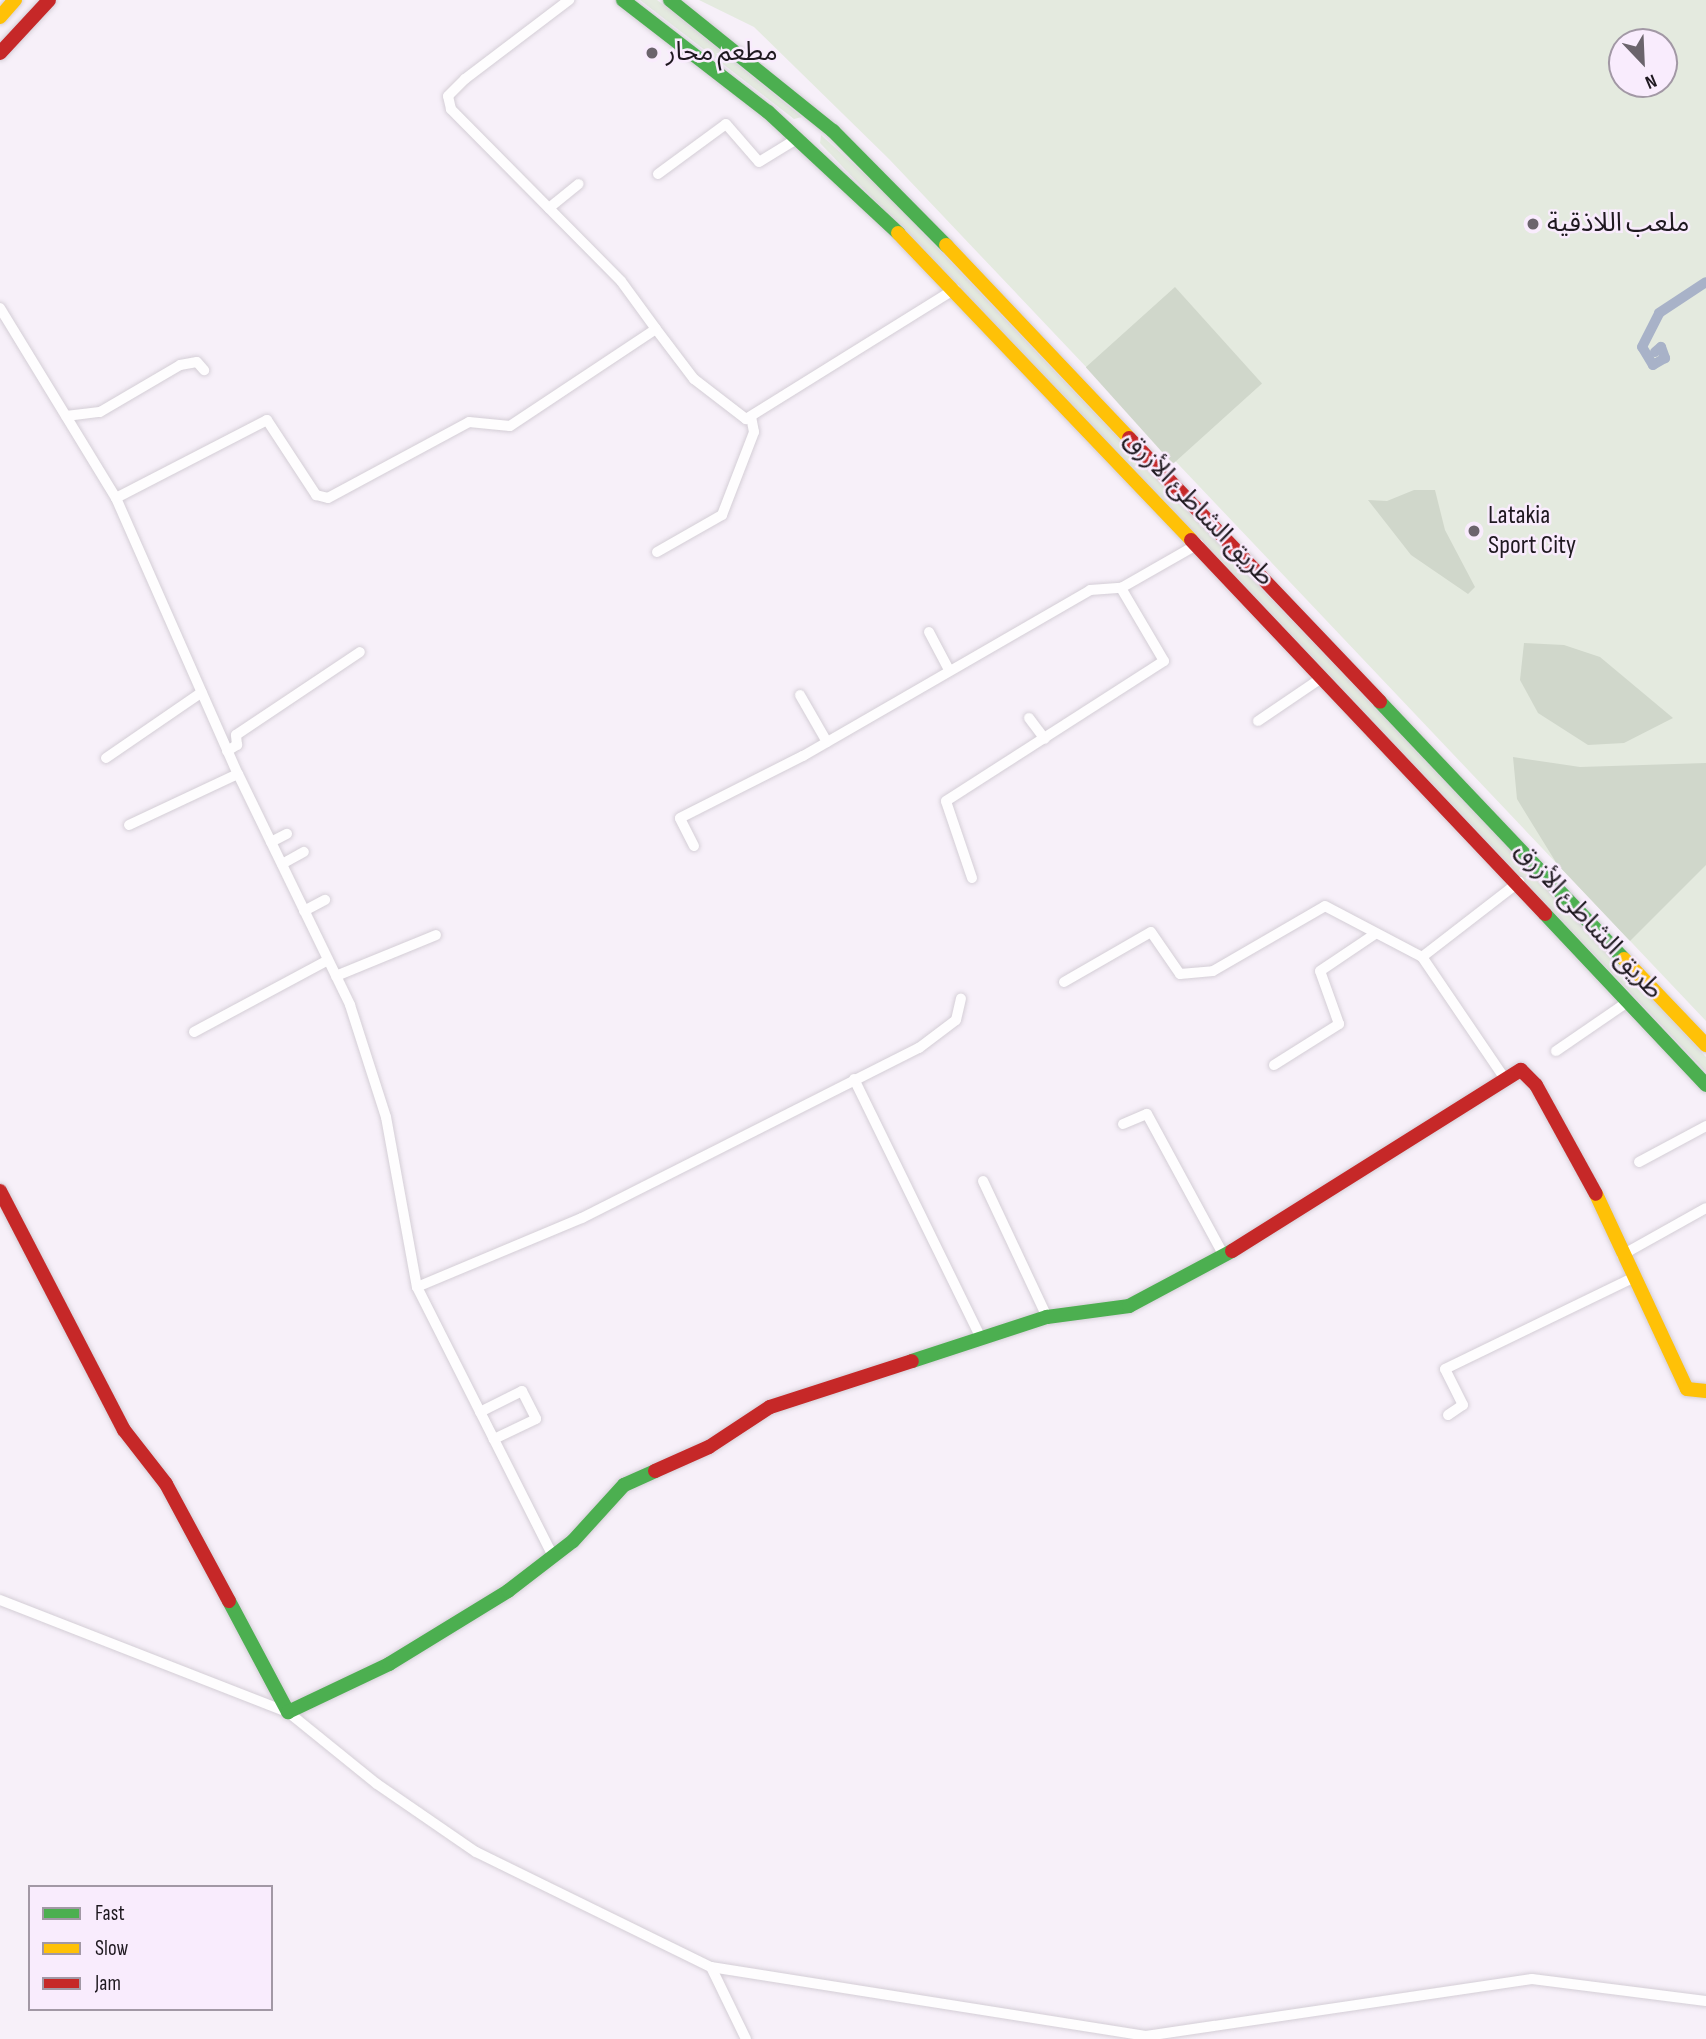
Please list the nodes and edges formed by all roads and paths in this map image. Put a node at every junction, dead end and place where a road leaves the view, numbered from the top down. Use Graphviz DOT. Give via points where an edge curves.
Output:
graph roads {
  1 [pos="15,0"];
  2 [pos="49,0"];
  3 [pos="569,0"];
  4 [pos="623,0"];
  5 [pos="670,0"];
  6 [pos="0,17"];
  7 [pos="0,53"];
  8 [pos="798,138"];
  9 [pos="658,174"];
  10 [pos="579,184"];
  11 [pos="550,208"];
  12 [pos="955,289"];
  13 [pos="0,308"];
  14 [pos="656,329"];
  15 [pos="204,370"];
  16 [pos="66,416"];
  17 [pos="751,417"];
  18 [pos="116,498"];
  19 [pos="1198,544"];
  20 [pos="657,552"];
  21 [pos="1121,588"];
  22 [pos="929,632"];
  23 [pos="360,652"];
  24 [pos="949,670"];
  25 [pos="1324,677"];
  26 [pos="202,692"];
  27 [pos="800,695"];
  28 [pos="1029,718"];
  29 [pos="1258,721"];
  30 [pos="1045,739"];
  31 [pos="827,741"];
  32 [pos="227,751"];
  33 [pos="106,758"];
  34 [pos="237,774"];
  35 [pos="129,825"];
  36 [pos="287,834"];
  37 [pos="271,842"];
  38 [pos="694,846"];
  39 [pos="304,852"];
  40 [pos="282,864"];
  41 [pos="972,878"];
  42 [pos="1519,882"];
  43 [pos="325,900"];
  44 [pos="304,911"];
  45 [pos="1375,933"];
  46 [pos="436,935"];
  47 [pos="1422,957"];
  48 [pos="328,960"];
  49 [pos="336,976"];
  50 [pos="1064,982"];
  51 [pos="961,999"];
  52 [pos="1629,1001"];
  53 [pos="194,1032"];
  54 [pos="1706,1045"];
  55 [pos="1556,1051"];
  56 [pos="1274,1065"];
  57 [pos="1503,1076"];
  58 [pos="854,1079"];
  59 [pos="1706,1085"];
  60 [pos="1123,1124"];
  61 [pos="1706,1126"];
  62 [pos="1639,1162"];
  63 [pos="983,1181"];
  64 [pos="0,1191"];
  65 [pos="1706,1208"];
  66 [pos="1622,1255"];
  67 [pos="1224,1256"];
  68 [pos="1632,1278"];
  69 [pos="416,1287"];
  70 [pos="1047,1317"];
  71 [pos="981,1338"];
  72 [pos="1706,1391"];
  73 [pos="480,1412"];
  74 [pos="1448,1415"];
  75 [pos="494,1439"];
  76 [pos="551,1552"];
  77 [pos="0,1600"];
  78 [pos="288,1712"];
  79 [pos="711,1967"];
  80 [pos="1706,2001"];
  81 [pos="1147,2037"];
  82 [pos="746,2039"];
  1 -- 6 [label="main road"];
  2 -- 7 [label="main road"];
  3 -- 11 [label="street" via="448,96 467,131"];
  4 -- 8 [label="main road, طريق الشاطئ الأزرق"];
  5 -- 54 [label="main road, طريق الشاطئ الأزرق" via="834,131"];
  8 -- 9 [label="street" via="759,162 726,124"];
  8 -- 12 [label="main road, طريق الشاطئ الأزرق"];
  10 -- 11 [label="street"];
  11 -- 14 [label="street" via="639,301"];
  12 -- 17 [label="street"];
  12 -- 19 [label="main road, طريق الشاطئ الأزرق"];
  13 -- 16 [label="street"];
  14 -- 17 [label="street" via="694,379 739,415"];
  14 -- 18 [label="street" via="510,426 468,422 328,498 316,495 267,420"];
  15 -- 16 [label="street" via="197,362 180,365 100,412"];
  16 -- 18 [label="street"];
  17 -- 20 [label="street" via="754,432 722,515"];
  18 -- 26 [label="street"];
  19 -- 21 [label="street"];
  19 -- 25 [label="main road, طريق الشاطئ الأزرق"];
  21 -- 24 [label="street" via="1090,590"];
  21 -- 30 [label="street" via="1164,661"];
  22 -- 24 [label="street"];
  23 -- 32 [label="street" via="236,735 237,745"];
  24 -- 31 [label="street"];
  25 -- 29 [label="street"];
  25 -- 42 [label="main road, طريق الشاطئ الأزرق"];
  26 -- 32 [label="street"];
  26 -- 33 [label="street"];
  27 -- 31 [label="street"];
  28 -- 30 [label="street"];
  30 -- 41 [label="street" via="946,801"];
  31 -- 38 [label="street" via="681,818"];
  32 -- 34 [label="street"];
  34 -- 35 [label="street"];
  34 -- 37 [label="street"];
  36 -- 37 [label="street"];
  37 -- 40 [label="street"];
  39 -- 40 [label="street"];
  40 -- 44 [label="street"];
  42 -- 47 [label="street"];
  42 -- 52 [label="main road, طريق الشاطئ الأزرق"];
  43 -- 44 [label="street"];
  44 -- 48 [label="street"];
  45 -- 47 [label="street"];
  45 -- 50 [label="street" via="1325,906 1193,977 1169,962 1151,932"];
  45 -- 56 [label="street" via="1320,971 1339,1024"];
  46 -- 49 [label="street"];
  47 -- 57 [label="street"];
  48 -- 49 [label="street"];
  48 -- 53 [label="street"];
  49 -- 69 [label="street" via="386,1116"];
  51 -- 58 [label="street" via="956,1020 919,1048"];
  52 -- 55 [label="street"];
  52 -- 59 [label="main road, طريق الشاطئ الأزرق"];
  57 -- 66 [label="main road" via="1521,1070 1536,1085 1612,1222"];
  57 -- 67 [label="main road"];
  58 -- 69 [label="street" via="582,1218"];
  58 -- 71 [label="street"];
  60 -- 67 [label="street" via="1147,1114"];
  61 -- 62 [label="street"];
  63 -- 70 [label="street"];
  64 -- 78 [label="main road" via="124,1430 166,1484"];
  65 -- 66 [label="street"];
  66 -- 68 [label="main road"];
  67 -- 70 [label="main road" via="1129,1306"];
  68 -- 72 [label="main road" via="1687,1389"];
  68 -- 74 [label="street" via="1445,1369 1463,1405"];
  69 -- 73 [label="street"];
  70 -- 71 [label="main road"];
  71 -- 76 [label="main road" via="770,1407 709,1447 624,1485 573,1541"];
  73 -- 75 [label="street"];
  73 -- 75 [label="street" via="522,1391 536,1419"];
  75 -- 76 [label="street"];
  76 -- 78 [label="main road" via="508,1591 389,1664"];
  77 -- 78 [label="street"];
  78 -- 79 [label="street" via="377,1784 476,1852"];
  79 -- 81 [label="street"];
  79 -- 82 [label="street"];
  80 -- 81 [label="street" via="1532,1979"];
}
